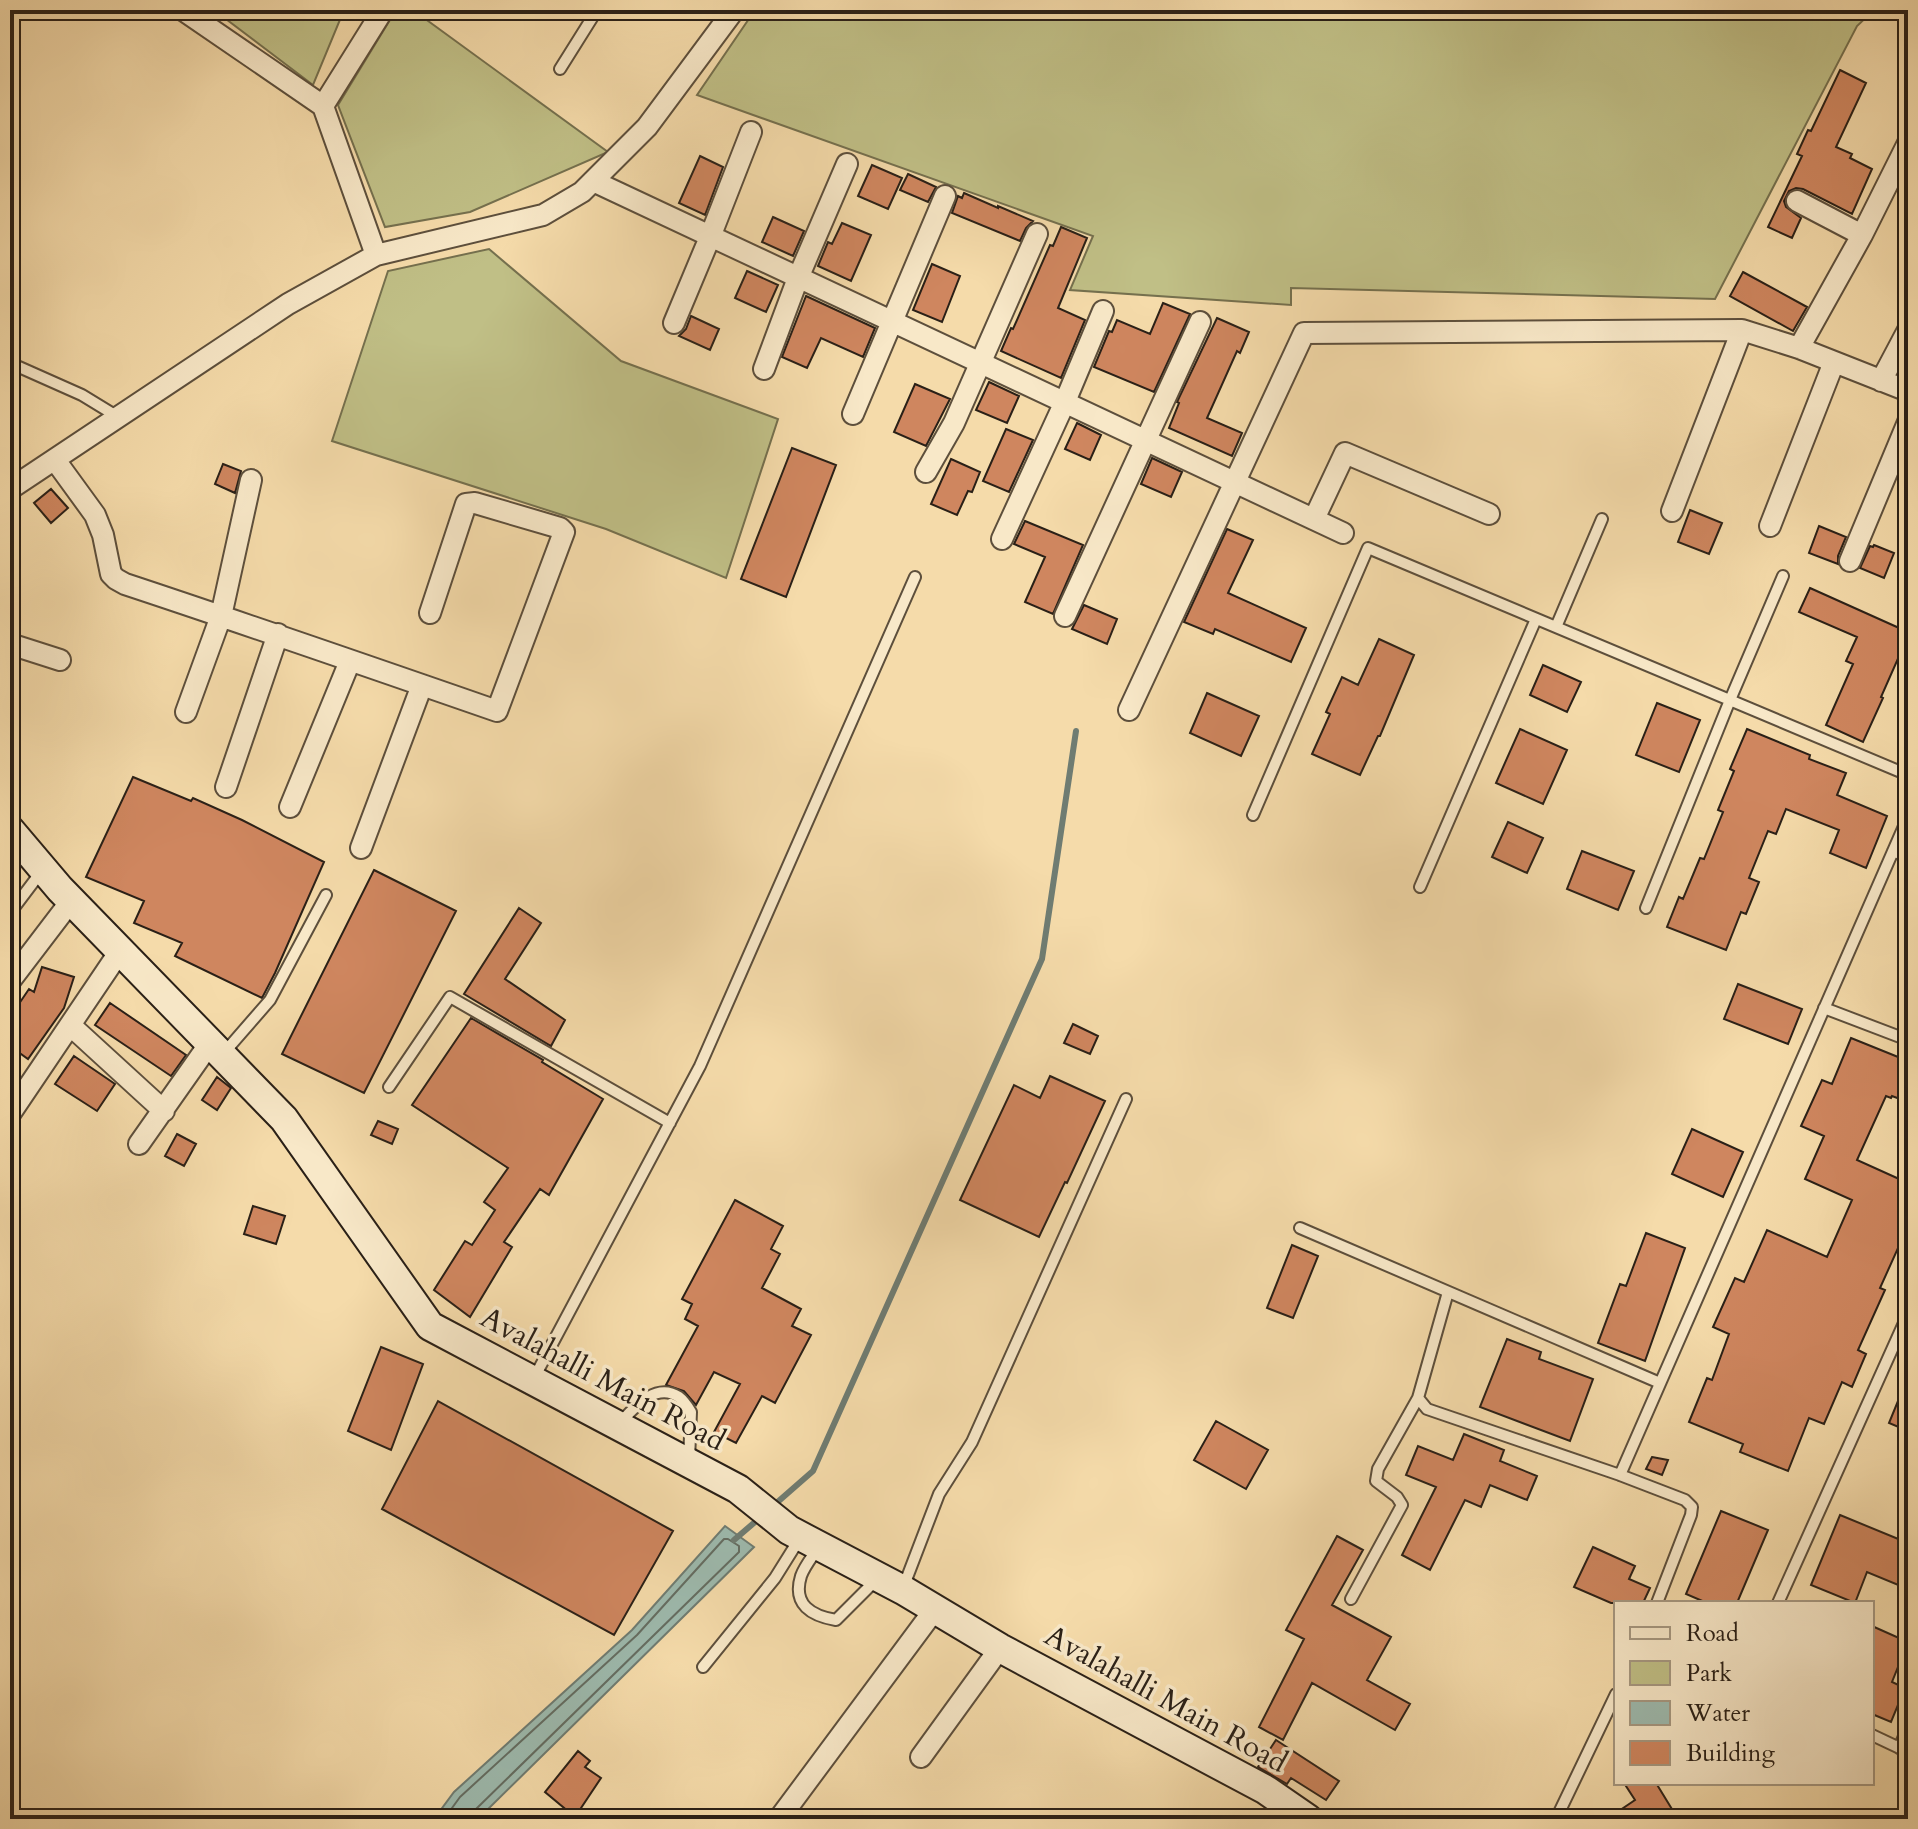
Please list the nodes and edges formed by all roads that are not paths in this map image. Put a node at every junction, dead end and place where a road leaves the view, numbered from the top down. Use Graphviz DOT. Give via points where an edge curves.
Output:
graph roads {
  1 [pos="183,10"];
  2 [pos="383,10"];
  3 [pos="597,10"];
  4 [pos="734,10"];
  5 [pos="560,69"];
  6 [pos="323,106"];
  7 [pos="751,132"];
  8 [pos="1908,143"];
  9 [pos="847,164"];
  10 [pos="593,181"];
  11 [pos="945,196"];
  12 [pos="1797,201"];
  13 [pos="1037,234"];
  14 [pos="1862,235"];
  15 [pos="710,237"];
  16 [pos="376,255"];
  17 [pos="798,278"];
  18 [pos="1103,311"];
  19 [pos="891,322"];
  20 [pos="1200,322"];
  21 [pos="674,323"];
  22 [pos="1742,330"];
  23 [pos="1908,330"];
  24 [pos="1799,348"];
  25 [pos="1834,362"];
  26 [pos="10,363"];
  27 [pos="980,364"];
  28 [pos="764,369"];
  29 [pos="1881,381"];
  30 [pos="1908,391"];
  31 [pos="1064,404"];
  32 [pos="853,414"];
  33 [pos="118,417"];
  34 [pos="1908,422"];
  35 [pos="1146,440"];
  36 [pos="55,460"];
  37 [pos="926,472"];
  38 [pos="251,480"];
  39 [pos="1234,483"];
  40 [pos="10,489"];
  41 [pos="1672,511"];
  42 [pos="1489,514"];
  43 [pos="1314,519"];
  44 [pos="1602,519"];
  45 [pos="1770,526"];
  46 [pos="1343,533"];
  47 [pos="1002,539"];
  48 [pos="1850,561"];
  49 [pos="1783,576"];
  50 [pos="915,577"];
  51 [pos="430,613"];
  52 [pos="221,616"];
  53 [pos="1065,616"];
  54 [pos="1536,619"];
  55 [pos="1556,627"];
  56 [pos="278,634"];
  57 [pos="10,644"];
  58 [pos="60,660"];
  59 [pos="350,661"];
  60 [pos="422,685"];
  61 [pos="1730,700"];
  62 [pos="1129,710"];
  63 [pos="186,712"];
  64 [pos="1908,775"];
  65 [pos="226,787"];
  66 [pos="290,807"];
  67 [pos="1253,815"];
  68 [pos="1908,817"];
  69 [pos="10,830"];
  70 [pos="361,848"];
  71 [pos="1893,851"];
  72 [pos="1908,857"];
  73 [pos="43,871"];
  74 [pos="1420,887"];
  75 [pos="326,895"];
  76 [pos="71,901"];
  77 [pos="1646,908"];
  78 [pos="10,913"];
  79 [pos="120,951"];
  80 [pos="10,981"];
  81 [pos="1824,1008"];
  82 [pos="70,1025"];
  83 [pos="1908,1040"];
  84 [pos="216,1049"];
  85 [pos="389,1087"];
  86 [pos="1126,1099"];
  87 [pos="164,1111"];
  88 [pos="10,1114"];
  89 [pos="670,1123"];
  90 [pos="139,1144"];
  91 [pos="1300,1228"];
  92 [pos="1448,1292"];
  93 [pos="1908,1314"];
  94 [pos="533,1381"];
  95 [pos="1660,1383"];
  96 [pos="1418,1398"];
  97 [pos="617,1425"];
  98 [pos="689,1463"];
  99 [pos="1620,1475"];
  100 [pos="803,1537"];
  101 [pos="891,1584"];
  102 [pos="1351,1599"];
  103 [pos="1658,1601"];
  104 [pos="1779,1601"];
  105 [pos="935,1609"];
  106 [pos="1000,1648"];
  107 [pos="703,1667"];
  108 [pos="1614,1698"];
  109 [pos="1908,1727"];
  110 [pos="1874,1736"];
  111 [pos="1904,1750"];
  112 [pos="921,1757"];
  113 [pos="779,1819"];
  114 [pos="1308,1819"];
  115 [pos="1556,1819"];
  1 -- 6 [label="street"];
  2 -- 6 [label="street"];
  3 -- 5 [label="lane"];
  4 -- 10 [label="street" via="647,127"];
  6 -- 16 [label="street"];
  7 -- 15 [label="street"];
  8 -- 14 [label="street"];
  9 -- 17 [label="street"];
  10 -- 15 [label="street"];
  10 -- 16 [label="street" via="543,215"];
  11 -- 19 [label="street"];
  12 -- 14 [label="street"];
  13 -- 27 [label="street"];
  14 -- 24 [label="street"];
  15 -- 17 [label="street"];
  15 -- 21 [label="street"];
  16 -- 33 [label="street" via="288,304"];
  17 -- 19 [label="street"];
  17 -- 28 [label="street"];
  18 -- 31 [label="street"];
  19 -- 27 [label="street"];
  19 -- 32 [label="street"];
  20 -- 35 [label="street"];
  22 -- 24 [label="street"];
  22 -- 39 [label="street" via="1304,333"];
  22 -- 41 [label="street"];
  23 -- 29 [label="street"];
  24 -- 25 [label="street"];
  25 -- 29 [label="street"];
  25 -- 45 [label="street"];
  26 -- 33 [label="lane"];
  27 -- 31 [label="street"];
  27 -- 37 [label="street"];
  29 -- 30 [label="street"];
  31 -- 35 [label="street"];
  31 -- 47 [label="street"];
  33 -- 36 [label="street"];
  34 -- 48 [label="street"];
  35 -- 39 [label="street"];
  35 -- 53 [label="street"];
  36 -- 40 [label="street"];
  36 -- 52 [label="street" via="100,525 116,579"];
  38 -- 52 [label="street"];
  39 -- 43 [label="street"];
  39 -- 62 [label="street"];
  42 -- 43 [label="street" via="1345,453"];
  43 -- 46 [label="street"];
  44 -- 55 [label="lane"];
  49 -- 61 [label="lane"];
  50 -- 89 [label="lane" via="700,1066"];
  51 -- 60 [label="street" via="466,504 564,532 497,711"];
  52 -- 56 [label="street"];
  52 -- 63 [label="street"];
  54 -- 55 [label="lane"];
  54 -- 67 [label="lane" via="1368,548"];
  54 -- 74 [label="lane"];
  55 -- 61 [label="lane"];
  56 -- 59 [label="street"];
  56 -- 65 [label="street"];
  57 -- 58 [label="street"];
  59 -- 60 [label="street"];
  59 -- 66 [label="street"];
  60 -- 70 [label="street"];
  61 -- 64 [label="lane"];
  61 -- 77 [label="lane"];
  68 -- 71 [label="lane"];
  69 -- 73 [label="main road, Avalahalli Main Road"];
  71 -- 72 [label="lane"];
  71 -- 81 [label="lane"];
  73 -- 76 [label="main road, Avalahalli Main Road"];
  73 -- 78 [label="lane"];
  75 -- 84 [label="lane" via="270,1000"];
  76 -- 79 [label="main road, Avalahalli Main Road"];
  76 -- 80 [label="street"];
  79 -- 82 [label="street"];
  79 -- 84 [label="main road, Avalahalli Main Road"];
  81 -- 83 [label="lane"];
  81 -- 95 [label="lane"];
  82 -- 87 [label="street"];
  82 -- 88 [label="street"];
  84 -- 87 [label="street"];
  84 -- 94 [label="main road, Avalahalli Main Road" via="284,1119 430,1326"];
  85 -- 89 [label="lane" via="450,997"];
  86 -- 101 [label="lane" via="972,1442"];
  87 -- 90 [label="street"];
  89 -- 94 [label="lane"];
  91 -- 92 [label="lane"];
  92 -- 95 [label="lane"];
  92 -- 96 [label="lane"];
  93 -- 104 [label="lane"];
  94 -- 97 [label="main road, Avalahalli Main Road"];
  95 -- 99 [label="lane"];
  96 -- 99 [label="lane" via="1427,1409"];
  96 -- 102 [label="lane" via="1376,1481 1402,1505"];
  97 -- 98 [label="main road, Avalahalli Main Road"];
  97 -- 98 [label="lane" via="649,1396 664,1392 680,1397 691,1412"];
  98 -- 100 [label="main road, Avalahalli Main Road" via="738,1489"];
  99 -- 103 [label="lane" via="1692,1507"];
  100 -- 101 [label="main road, Avalahalli Main Road"];
  100 -- 101 [label="lane" via="798,1594 805,1608 836,1620"];
  100 -- 107 [label="lane"];
  101 -- 105 [label="main road, Avalahalli Main Road"];
  105 -- 106 [label="main road, Avalahalli Main Road"];
  105 -- 113 [label="street"];
  106 -- 112 [label="street"];
  106 -- 114 [label="main road, Avalahalli Main Road" via="1266,1790"];
  108 -- 115 [label="lane"];
  109 -- 111 [label="lane"];
  110 -- 111 [label="lane"];
}
